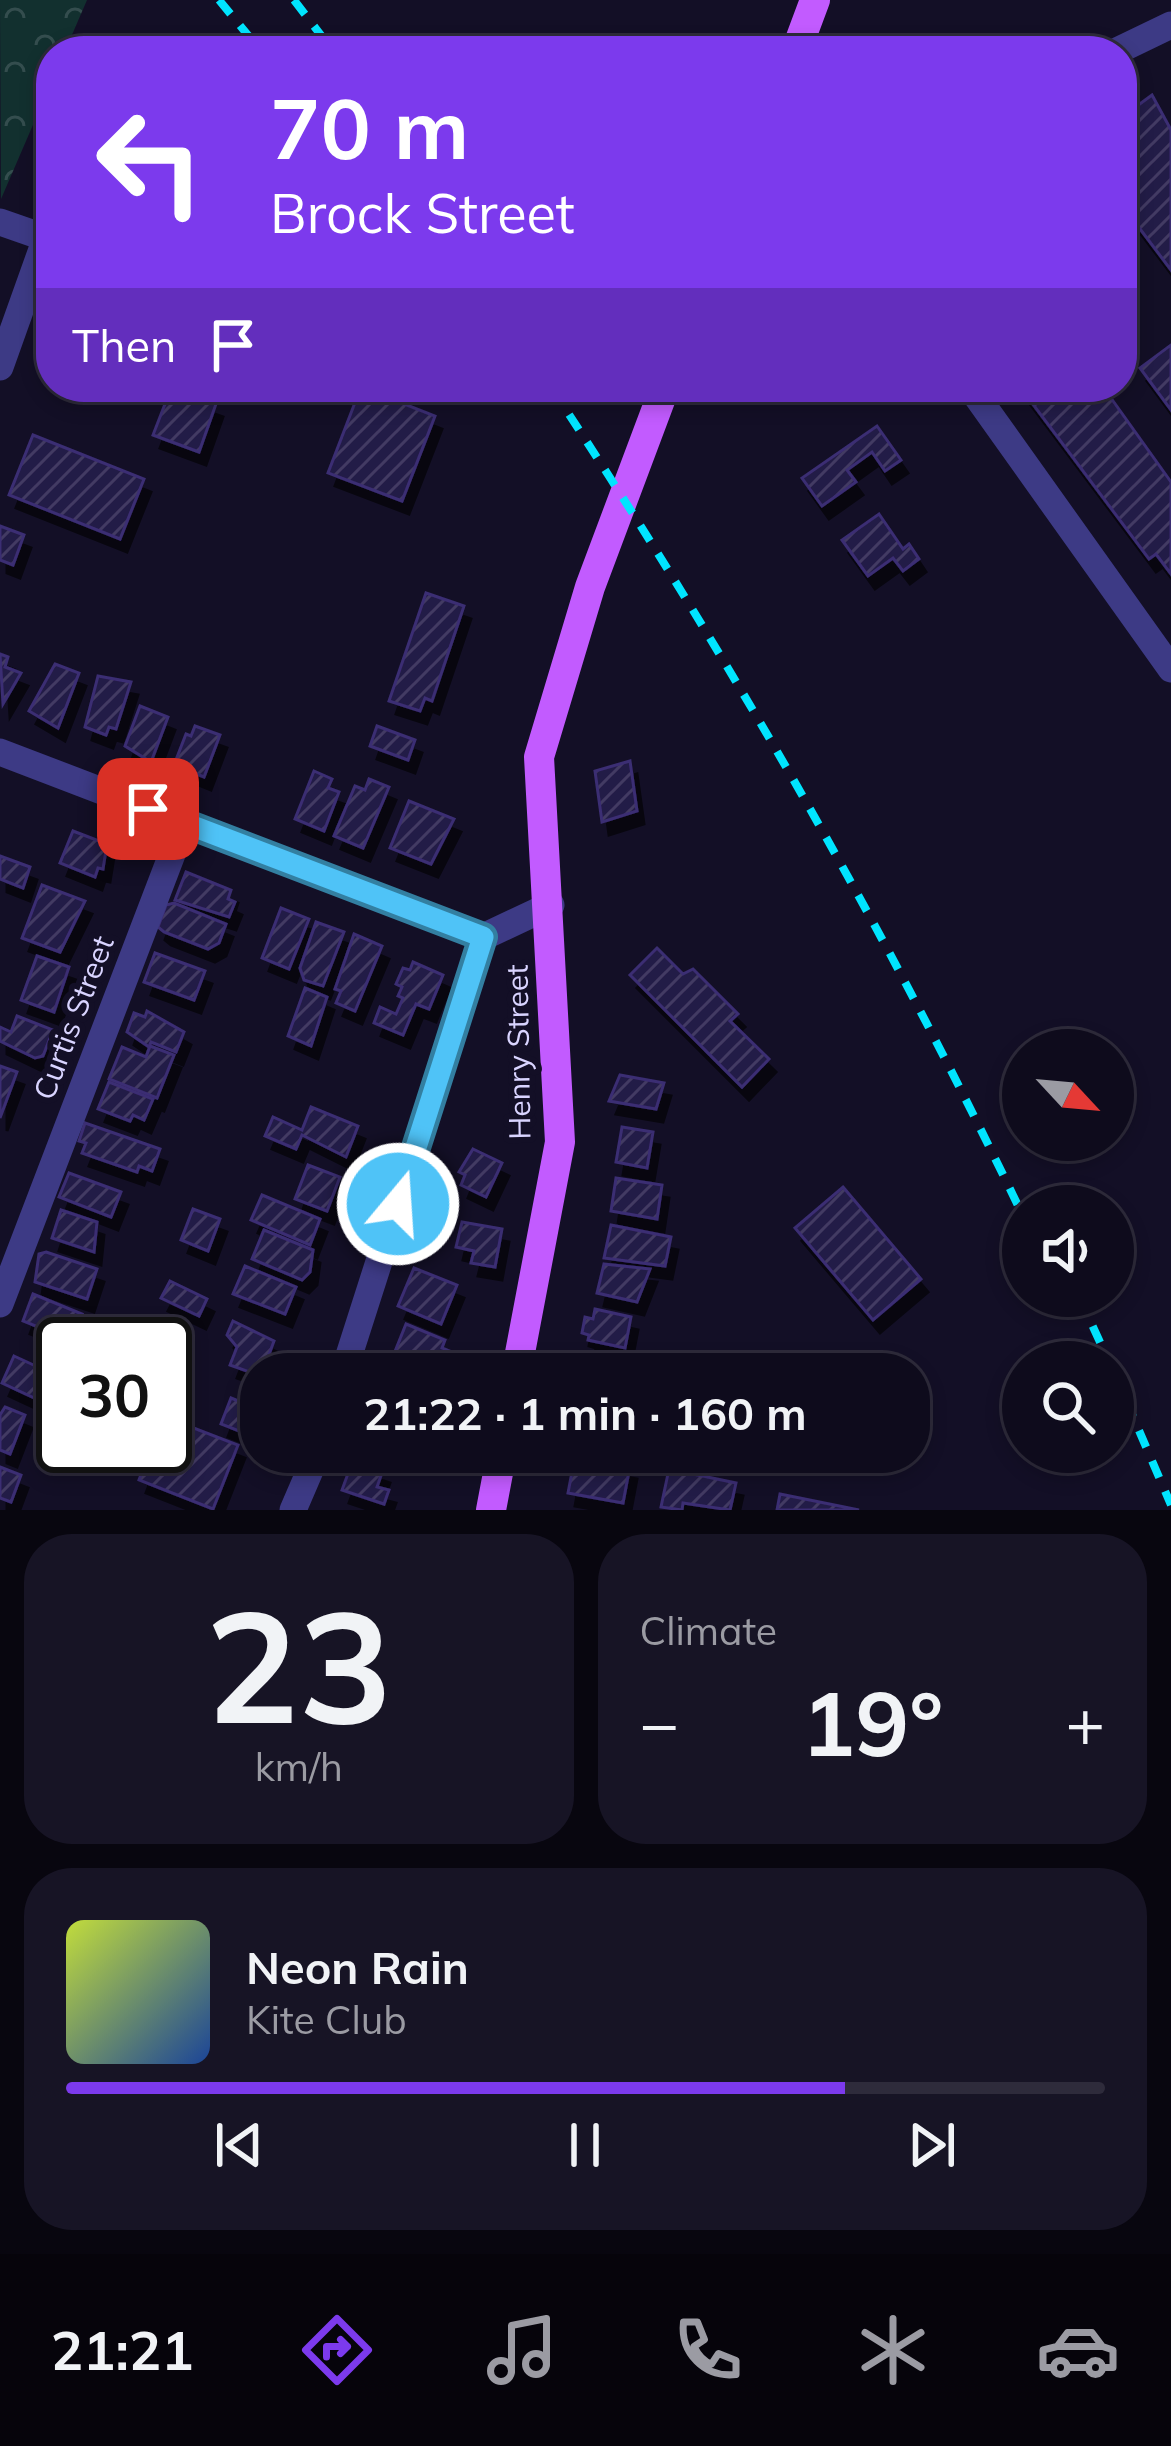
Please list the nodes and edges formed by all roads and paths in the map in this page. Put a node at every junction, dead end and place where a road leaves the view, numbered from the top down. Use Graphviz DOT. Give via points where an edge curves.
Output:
graph roads {
  1 [pos="815,0"];
  2 [pos="1171,25"];
  3 [pos="802,36"];
  4 [pos="1137,41"];
  5 [pos="0,222"];
  6 [pos="36,229"];
  7 [pos="36,265"];
  8 [pos="0,367"];
  9 [pos="659,402"];
  10 [pos="981,402"];
  11 [pos="1171,669"];
  12 [pos="0,752"];
  13 [pos="184,823"];
  14 [pos="551,905"];
  15 [pos="483,937"];
  16 [pos="0,1304"];
  17 [pos="350,1353"];
  18 [pos="520,1353"];
  19 [pos="309,1473"];
  20 [pos="498,1473"];
  21 [pos="293,1510"];
  22 [pos="491,1510"];
  1 -- 3 [label="main road"];
  2 -- 4 [label="street"];
  5 -- 6 [label="street"];
  7 -- 8 [label="street"];
  9 -- 14 [label="main road, Henry Street" via="538,757"];
  10 -- 11 [label="street"];
  12 -- 13 [label="street"];
  13 -- 15 [label="street"];
  13 -- 16 [label="street, Curtis Street"];
  14 -- 15 [label="street"];
  14 -- 18 [label="main road, Henry Street" via="560,1142"];
  15 -- 17 [label="street"];
  19 -- 21 [label="street"];
  20 -- 22 [label="main road"];
}
